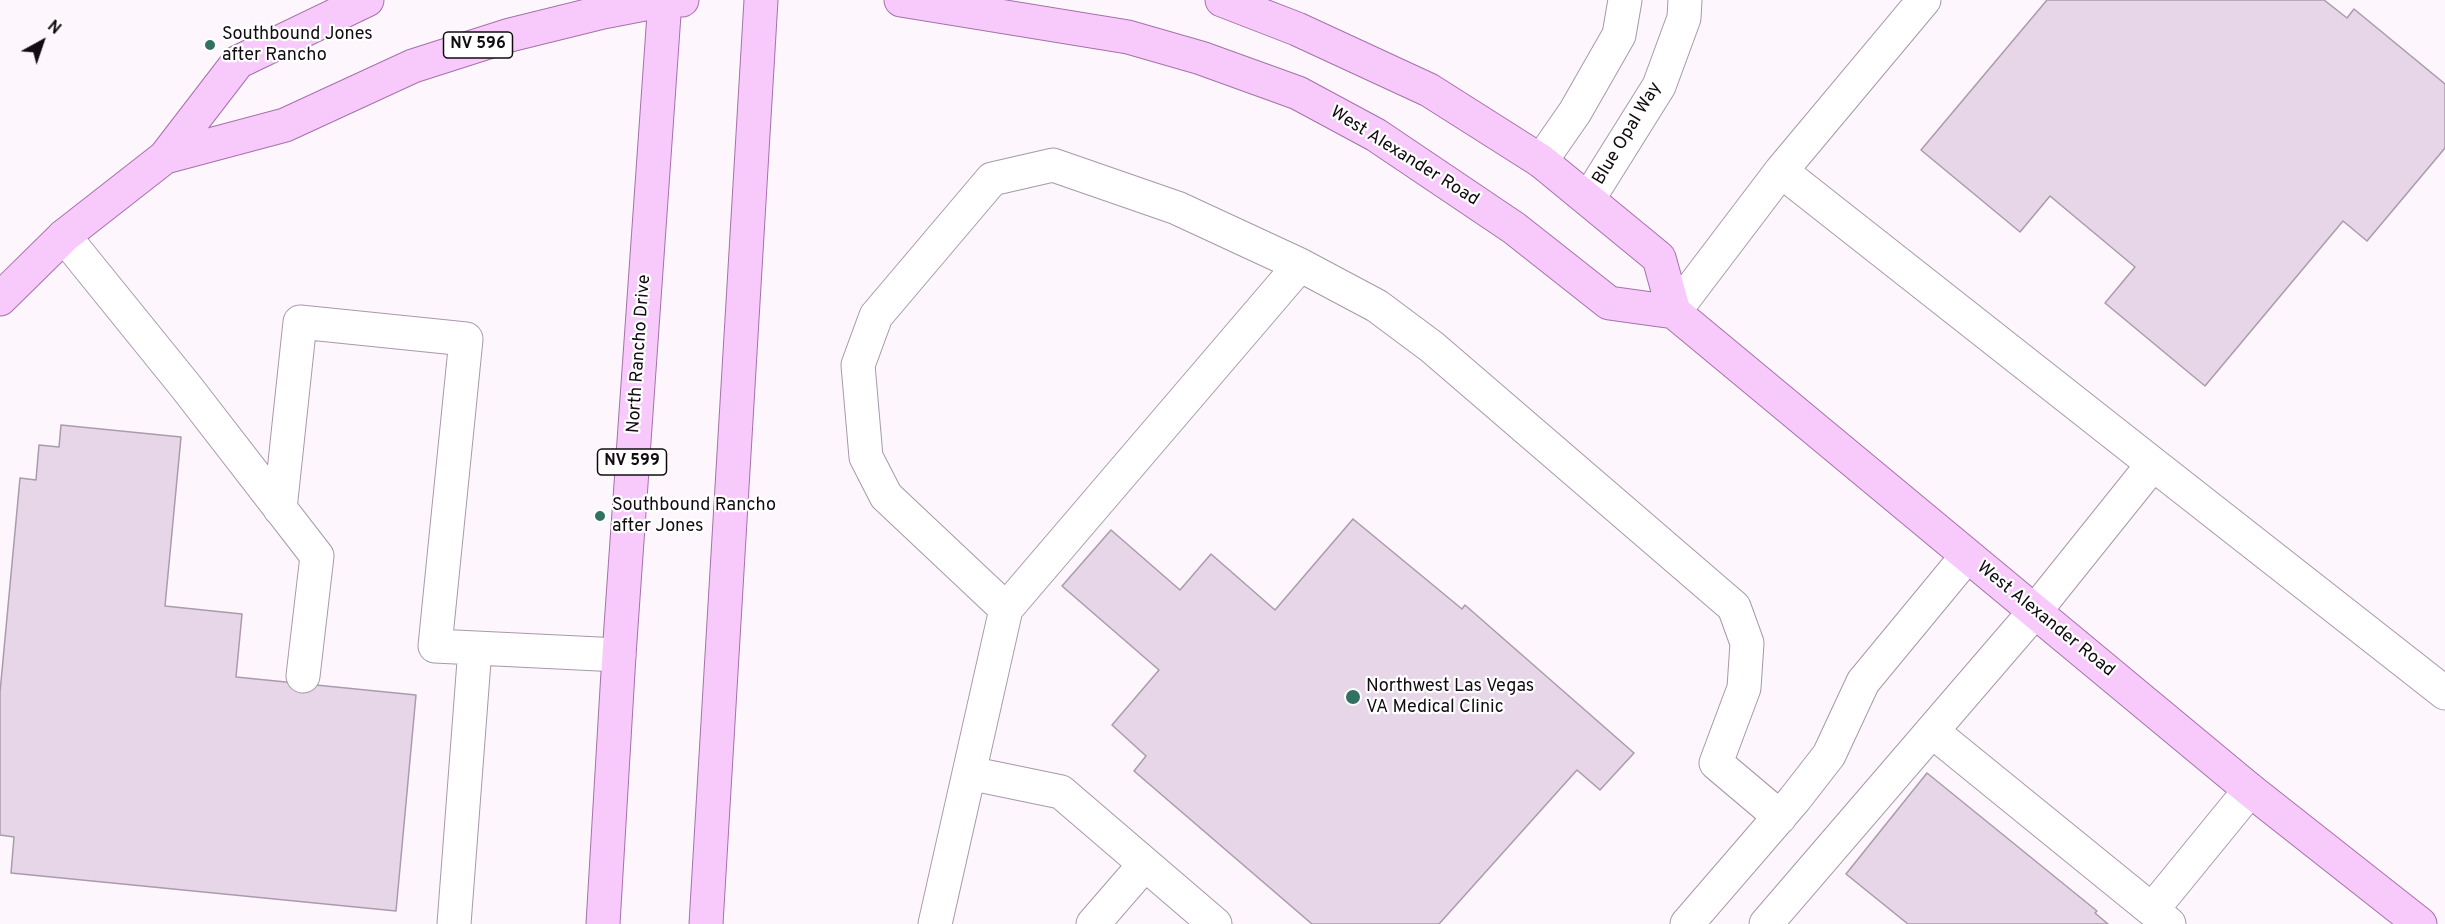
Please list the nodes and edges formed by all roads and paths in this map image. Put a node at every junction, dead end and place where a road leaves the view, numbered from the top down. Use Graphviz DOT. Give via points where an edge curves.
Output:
graph roads {
  1 [pos="367,0"];
  2 [pos="665,0"];
  3 [pos="682,0"];
  4 [pos="761,0"];
  5 [pos="901,0"];
  6 [pos="1222,0"];
  7 [pos="1625,0"];
  8 [pos="1685,0"];
  9 [pos="1924,0"];
  10 [pos="165,158"];
  11 [pos="1541,161"];
  12 [pos="1781,171"];
  13 [pos="1589,198"];
  14 [pos="64,236"];
  15 [pos="1300,265"];
  16 [pos="0,299"];
  17 [pos="1674,312"];
  18 [pos="2153,464"];
  19 [pos="280,509"];
  20 [pos="1967,556"];
  21 [pos="1006,609"];
  22 [pos="2036,610"];
  23 [pos="475,648"];
  24 [pos="619,655"];
  25 [pos="303,676"];
  26 [pos="2445,693"];
  27 [pos="1933,732"];
  28 [pos="969,773"];
  29 [pos="2250,790"];
  30 [pos="1780,817"];
  31 [pos="1145,864"];
  32 [pos="2161,917"];
  33 [pos="454,924"];
  34 [pos="603,924"];
  35 [pos="706,924"];
  36 [pos="935,924"];
  37 [pos="1093,924"];
  38 [pos="1215,924"];
  39 [pos="1686,924"];
  40 [pos="1766,924"];
  41 [pos="2420,924"];
  1 -- 10 [label="main road, NV 596" via="238,62"];
  2 -- 3 [label="main road, NV 596"];
  2 -- 10 [label="main road, NV 596" via="510,35 413,66 285,125"];
  2 -- 24 [label="main road, North Rancho Drive / NV 599"];
  4 -- 35 [label="main road"];
  5 -- 17 [label="main road, West Alexander Road" via="1128,37 1202,58 1298,93 1376,135 1455,188 1514,228 1609,303"];
  6 -- 11 [label="main road" via="1297,29 1429,90"];
  7 -- 11 [label="street" via="1619,35 1575,112"];
  8 -- 13 [label="street, Blue Opal Way" via="1684,18 1659,86"];
  9 -- 12 [label="street"];
  10 -- 14 [label="main road, NV 596"];
  11 -- 13 [label="main road"];
  12 -- 17 [label="street"];
  12 -- 18 [label="street"];
  13 -- 17 [label="main road" via="1659,258"];
  14 -- 16 [label="main road, NV 596"];
  14 -- 19 [label="street"];
  15 -- 21 [label="street"];
  15 -- 21 [label="street" via="1177,208 1053,165 992,179 876,316 858,365 866,457 886,496"];
  15 -- 30 [label="street" via="1377,306 1432,347 1734,607 1747,643 1744,688 1716,763"];
  17 -- 20 [label="main road, West Alexander Road"];
  18 -- 22 [label="street"];
  18 -- 26 [label="street"];
  19 -- 23 [label="street" via="300,322 466,339 435,646"];
  19 -- 25 [label="street" via="317,556"];
  20 -- 22 [label="main road, West Alexander Road"];
  20 -- 30 [label="street" via="1863,682 1829,755"];
  21 -- 28 [label="street"];
  22 -- 27 [label="street"];
  22 -- 29 [label="main road, West Alexander Road"];
  23 -- 24 [label="street"];
  23 -- 33 [label="street"];
  24 -- 34 [label="main road, North Rancho Drive / NV 599"];
  27 -- 32 [label="street"];
  27 -- 40 [label="street"];
  28 -- 31 [label="street" via="1061,792"];
  28 -- 36 [label="street"];
  29 -- 32 [label="street"];
  29 -- 41 [label="main road, West Alexander Road"];
  30 -- 39 [label="street"];
  31 -- 37 [label="street"];
  31 -- 38 [label="street"];
}
